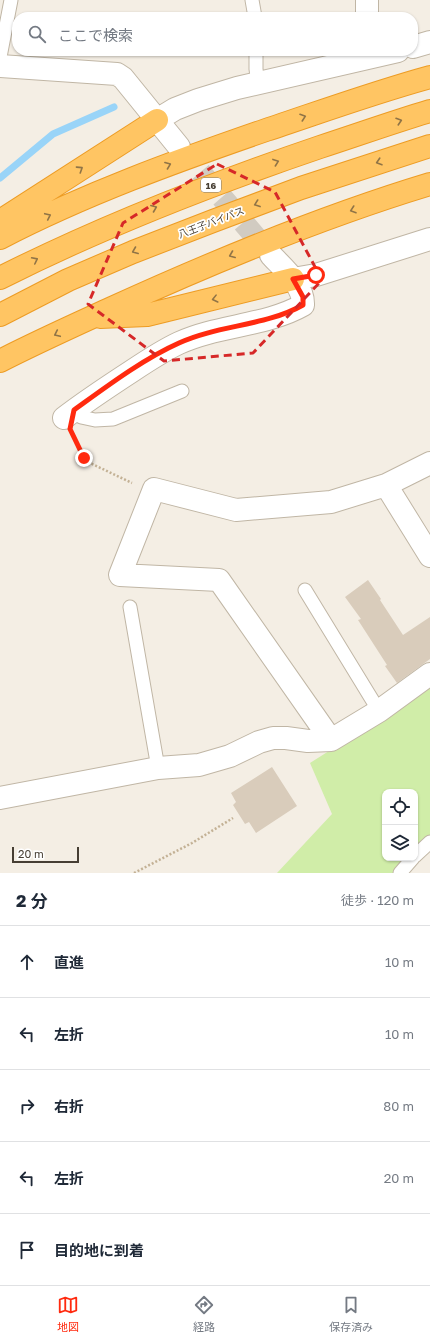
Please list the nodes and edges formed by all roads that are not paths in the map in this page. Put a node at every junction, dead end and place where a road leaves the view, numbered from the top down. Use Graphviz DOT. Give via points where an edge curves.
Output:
graph roads {
  1 [pos="11,0"];
  2 [pos="252,0"];
  3 [pos="367,0"];
  4 [pos="254,12"];
  5 [pos="367,12"];
  6 [pos="430,42"];
  7 [pos="418,46"];
  8 [pos="256,56"];
  9 [pos="364,56"];
  10 [pos="0,57"];
  11 [pos="0,66"];
  12 [pos="430,77"];
  13 [pos="258,84"];
  14 [pos="430,111"];
  15 [pos="157,120"];
  16 [pos="430,146"];
  17 [pos="179,147"];
  18 [pos="430,184"];
  19 [pos="0,221"];
  20 [pos="0,238"];
  21 [pos="430,239"];
  22 [pos="272,255"];
  23 [pos="0,278"];
  24 [pos="293,279"];
  25 [pos="2,314"];
  26 [pos="92,317"];
  27 [pos="0,361"];
  28 [pos="182,391"];
  29 [pos="69,414"];
  30 [pos="430,462"];
  31 [pos="386,485"];
  32 [pos="430,556"];
  33 [pos="305,590"];
  34 [pos="130,607"];
  35 [pos="430,674"];
  36 [pos="379,711"];
  37 [pos="332,740"];
  38 [pos="158,768"];
  39 [pos="0,798"];
  40 [pos="430,842"];
  41 [pos="418,853"];
  42 [pos="410,861"];
  43 [pos="400,873"];
  1 -- 10 [label="lane"];
  2 -- 4 [label="lane"];
  3 -- 5 [label="street"];
  6 -- 7 [label="street"];
  8 -- 13 [label="lane"];
  9 -- 13 [label="street"];
  11 -- 15 [label="street" via="117,74"];
  20 -- 12 [label="highway, one-way" via="138,176 324,110"];
  13 -- 15 [label="street" via="198,100"];
  23 -- 14 [label="highway, 16, one-way" via="54,250 193,192"];
  15 -- 17 [label="street"];
  19 -- 15 [label="highway, one-way"];
  16 -- 25 [label="highway, 八王子バイパス, one-way" via="301,188 205,223 68,280"];
  18 -- 26 [label="highway, one-way" via="229,256"];
  21 -- 24 [label="street" via="316,275"];
  22 -- 24 [label="street"];
  24 -- 26 [label="highway, one-way" via="147,316"];
  24 -- 29 [label="street" via="303,297 303,305 282,315 221,329 179,343 149,359"];
  26 -- 27 [label="highway, one-way"];
  28 -- 29 [label="lane" via="113,419 95,420"];
  30 -- 31 [label="street"];
  31 -- 32 [label="street"];
  31 -- 37 [label="street" via="331,502 236,510 154,489 120,576 219,580"];
  33 -- 36 [label="lane"];
  34 -- 38 [label="lane"];
  35 -- 36 [label="street"];
  36 -- 37 [label="street"];
  37 -- 38 [label="street" via="273,738 230,756 199,765"];
  38 -- 39 [label="street"];
  40 -- 41 [label="lane"];
  42 -- 43 [label="lane"];
}
